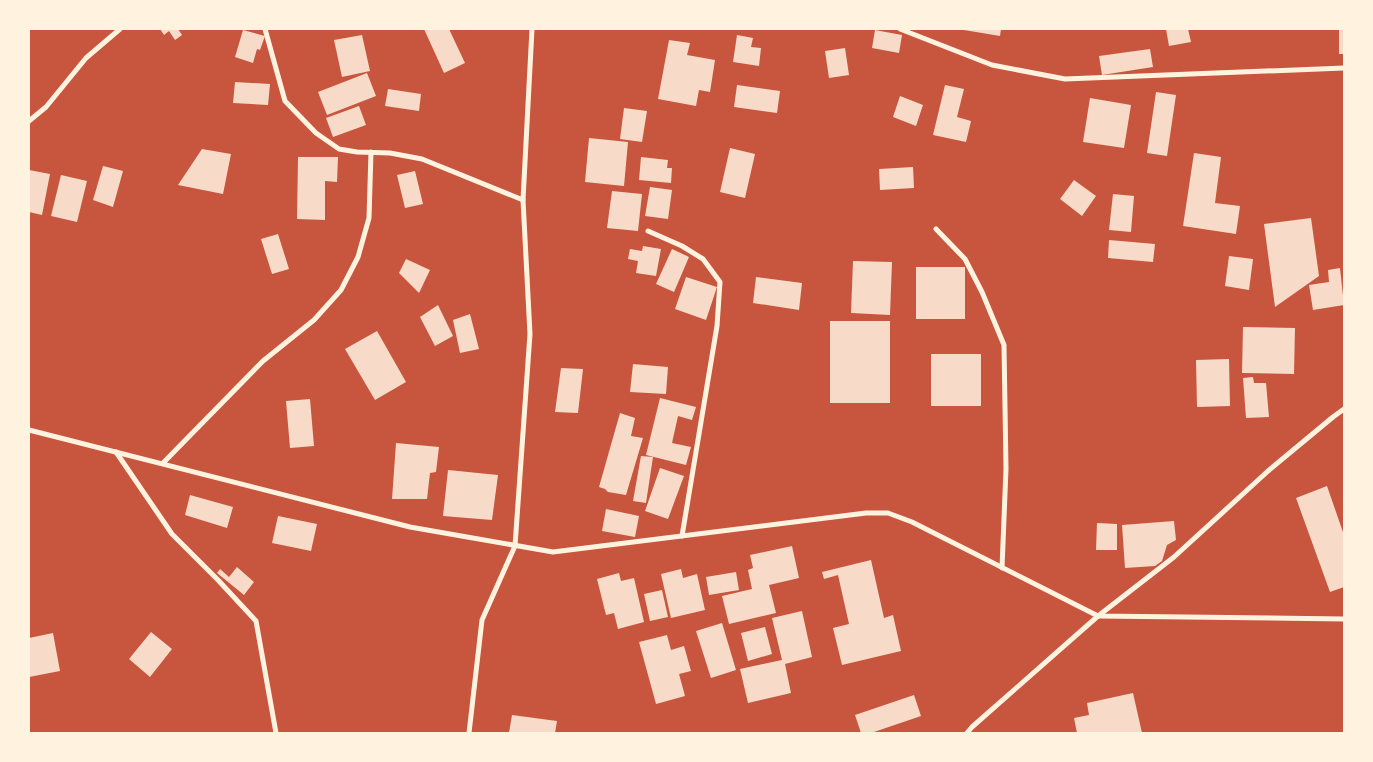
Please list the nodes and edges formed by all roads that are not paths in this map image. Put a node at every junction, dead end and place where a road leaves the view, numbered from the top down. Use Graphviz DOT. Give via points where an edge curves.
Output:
graph roads {
  1 [pos="120,29"];
  2 [pos="265,29"];
  3 [pos="532,29"];
  4 [pos="900,29"];
  5 [pos="1344,68"];
  6 [pos="29,121"];
  7 [pos="371,152"];
  8 [pos="523,200"];
  9 [pos="936,229"];
  10 [pos="648,231"];
  11 [pos="1344,409"];
  12 [pos="29,430"];
  13 [pos="116,452"];
  14 [pos="163,463"];
  15 [pos="682,536"];
  16 [pos="515,546"];
  17 [pos="1002,568"];
  18 [pos="1098,616"];
  19 [pos="1344,620"];
  20 [pos="276,733"];
  21 [pos="469,733"];
  22 [pos="967,733"];
  1 -- 6 [label="street" via="86,58 46,107"];
  2 -- 7 [label="street" via="285,101 316,133 339,149"];
  3 -- 8 [label="street"];
  4 -- 5 [label="street" via="992,65 1065,78"];
  7 -- 8 [label="street" via="422,159"];
  7 -- 14 [label="street" via="369,218 358,256 341,290 314,320 263,361"];
  8 -- 16 [label="street" via="530,334"];
  9 -- 17 [label="street" via="964,259 1004,345 1006,469"];
  10 -- 15 [label="street" via="702,259 720,282 715,336"];
  11 -- 18 [label="street" via="1268,471 1174,557"];
  12 -- 13 [label="street"];
  13 -- 14 [label="street"];
  13 -- 20 [label="street" via="172,534 256,621"];
  14 -- 16 [label="street" via="410,527"];
  15 -- 16 [label="street" via="553,552"];
  15 -- 17 [label="street" via="888,513"];
  16 -- 21 [label="street" via="482,620"];
  17 -- 18 [label="street"];
  18 -- 19 [label="street"];
  18 -- 22 [label="street"];
}
